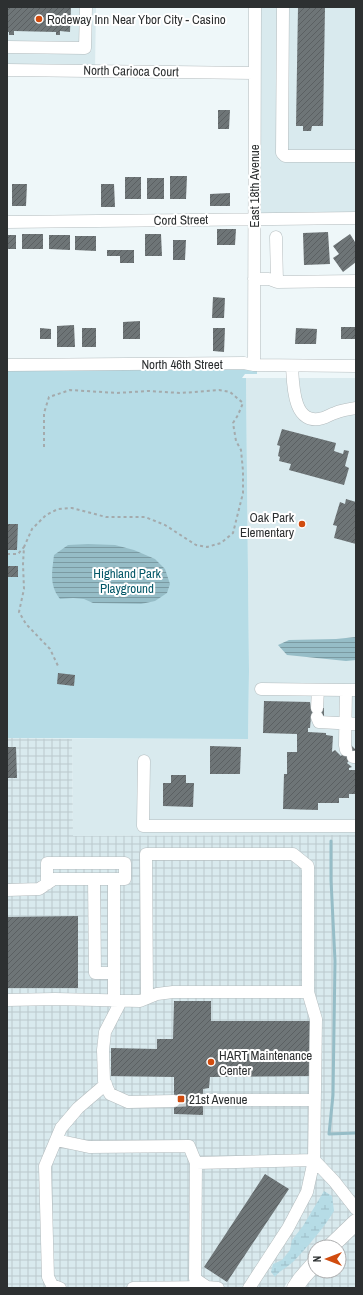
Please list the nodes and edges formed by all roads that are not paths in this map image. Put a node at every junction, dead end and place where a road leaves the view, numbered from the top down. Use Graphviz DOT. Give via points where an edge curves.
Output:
graph roads {
  1 [pos="86,7"];
  2 [pos="255,7"];
  3 [pos="283,7"];
  4 [pos="7,47"];
  5 [pos="7,70"];
  6 [pos="254,73"];
  7 [pos="356,156"];
  8 [pos="356,218"];
  9 [pos="254,219"];
  10 [pos="7,222"];
  11 [pos="276,237"];
  12 [pos="254,279"];
  13 [pos="356,281"];
  14 [pos="277,282"];
  15 [pos="7,365"];
  16 [pos="254,365"];
  17 [pos="292,366"];
  18 [pos="356,366"];
  19 [pos="356,408"];
  20 [pos="261,689"];
  21 [pos="318,690"];
  22 [pos="351,690"];
  23 [pos="351,724"];
  24 [pos="350,737"];
  25 [pos="352,755"];
  26 [pos="144,761"];
  27 [pos="356,826"];
  28 [pos="94,879"];
  29 [pos="114,879"];
  30 [pos="47,884"];
  31 [pos="7,890"];
  32 [pos="114,973"];
  33 [pos="308,992"];
  34 [pos="147,998"];
  35 [pos="7,1000"];
  36 [pos="118,1001"];
  37 [pos="106,1084"];
  38 [pos="203,1100"];
  39 [pos="315,1100"];
  40 [pos="174,1101"];
  41 [pos="56,1140"];
  42 [pos="314,1160"];
  43 [pos="196,1163"];
  44 [pos="356,1209"];
  45 [pos="356,1222"];
  46 [pos="338,1239"];
  47 [pos="307,1272"];
  48 [pos="60,1288"];
  49 [pos="133,1288"];
  50 [pos="213,1288"];
  51 [pos="249,1288"];
  52 [pos="295,1288"];
  1 -- 4 [label="street" via="85,48"];
  2 -- 6 [label="street, East 18th Avenue"];
  3 -- 7 [label="street" via="282,153 285,156"];
  5 -- 6 [label="street, North Carioca Court"];
  6 -- 9 [label="street, East 18th Avenue"];
  8 -- 9 [label="street, Cord Street"];
  9 -- 10 [label="street, Cord Street"];
  9 -- 12 [label="street, East 18th Avenue"];
  11 -- 14 [label="street"];
  12 -- 14 [label="street"];
  12 -- 16 [label="street, East 18th Avenue"];
  13 -- 14 [label="street"];
  15 -- 16 [label="street, North 46th Street"];
  16 -- 17 [label="street, North 46th Street"];
  17 -- 18 [label="street, North 46th Street"];
  17 -- 19 [label="street" via="294,393 301,412 312,419 319,419"];
  20 -- 21 [label="street"];
  21 -- 22 [label="street"];
  21 -- 23 [label="street" via="319,722"];
  22 -- 23 [label="street"];
  23 -- 24 [label="street"];
  24 -- 25 [label="street"];
  26 -- 27 [label="street" via="143,826"];
  28 -- 29 [label="street"];
  28 -- 30 [label="street" via="54,879"];
  28 -- 32 [label="street" via="95,973"];
  29 -- 30 [label="street" via="125,879 125,863 47,863"];
  29 -- 32 [label="street"];
  30 -- 31 [label="street" via="39,890"];
  32 -- 36 [label="street"];
  33 -- 34 [label="street" via="173,992"];
  33 -- 34 [label="street" via="308,866 293,854 146,854"];
  33 -- 39 [label="street" via="316,1019"];
  34 -- 36 [label="street" via="140,1001"];
  35 -- 36 [label="street"];
  36 -- 37 [label="street" via="105,1032 103,1050"];
  37 -- 40 [label="street" via="110,1094 128,1102"];
  37 -- 41 [label="street" via="78,1108 61,1128"];
  38 -- 39 [label="street"];
  39 -- 42 [label="street"];
  41 -- 43 [label="street" via="89,1147 188,1146"];
  41 -- 48 [label="street" via="45,1166 48,1277 52,1285"];
  42 -- 43 [label="street"];
  42 -- 44 [label="street"];
  42 -- 51 [label="street" via="307,1192 288,1228"];
  43 -- 50 [label="street" via="195,1279"];
  45 -- 46 [label="main road"];
  47 -- 52 [label="main road"];
  49 -- 50 [label="street"];
}
